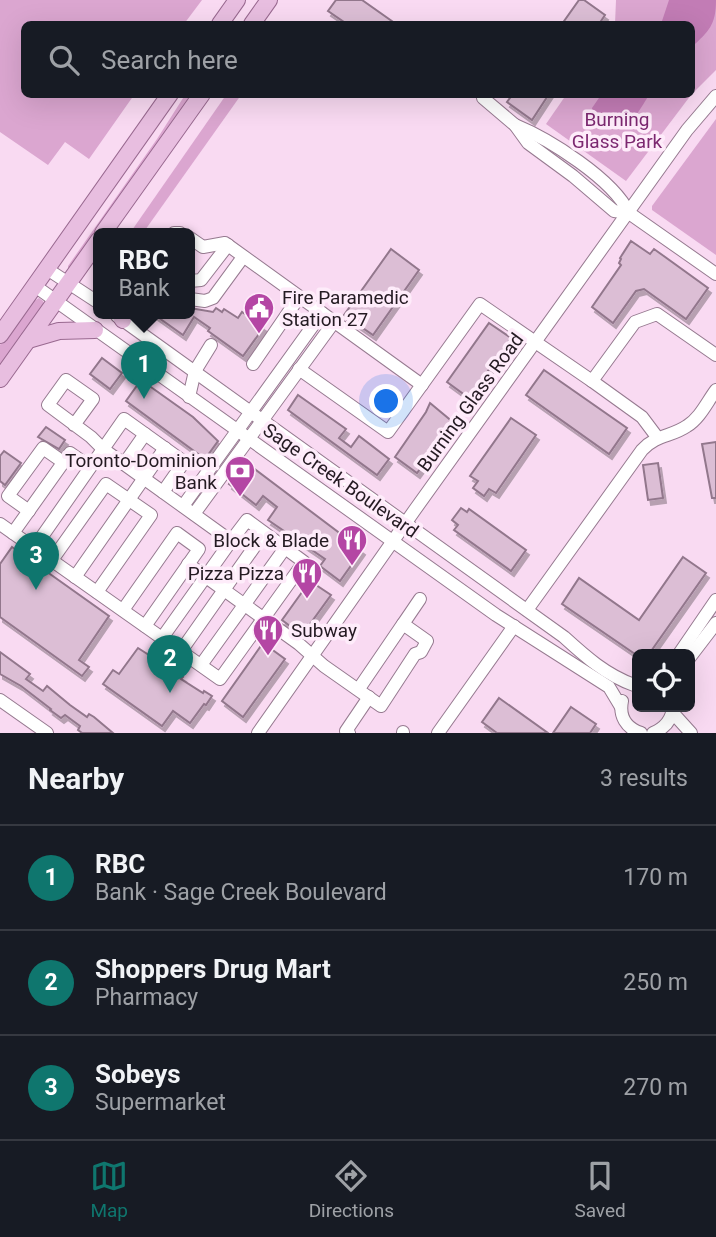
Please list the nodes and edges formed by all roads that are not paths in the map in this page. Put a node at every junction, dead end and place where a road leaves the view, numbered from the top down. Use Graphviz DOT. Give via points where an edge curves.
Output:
graph roads {
  1 [pos="237,0"];
  2 [pos="269,0"];
  3 [pos="222,21"];
  4 [pos="253,21"];
  5 [pos="716,96"];
  6 [pos="167,98"];
  7 [pos="199,98"];
  8 [pos="483,98"];
  9 [pos="629,213"];
  10 [pos="108,228"];
  11 [pos="195,241"];
  12 [pos="228,245"];
  13 [pos="93,248"];
  14 [pos="243,257"];
  15 [pos="47,269"];
  16 [pos="716,274"];
  17 [pos="195,281"];
  18 [pos="68,283"];
  19 [pos="35,286"];
  20 [pos="299,297"];
  21 [pos="93,299"];
  22 [pos="55,300"];
  23 [pos="195,300"];
  24 [pos="322,313"];
  25 [pos="124,319"];
  26 [pos="334,322"];
  27 [pos="95,330"];
  28 [pos="0,335"];
  29 [pos="28,341"];
  30 [pos="537,342"];
  31 [pos="211,345"];
  32 [pos="716,355"];
  33 [pos="253,364"];
  34 [pos="299,369"];
  35 [pos="195,371"];
  36 [pos="0,379"];
  37 [pos="592,381"];
  38 [pos="422,385"];
  39 [pos="716,390"];
  40 [pos="189,397"];
  41 [pos="251,412"];
  42 [pos="263,420"];
  43 [pos="74,425"];
  44 [pos="237,430"];
  45 [pos="145,434"];
  46 [pos="657,438"];
  47 [pos="248,439"];
  48 [pos="165,448"];
  49 [pos="103,449"];
  50 [pos="64,462"];
  51 [pos="124,464"];
  52 [pos="90,467"];
  53 [pos="144,479"];
  54 [pos="163,492"];
  55 [pos="129,500"];
  56 [pos="188,510"];
  57 [pos="29,511"];
  58 [pos="0,524"];
  59 [pos="407,524"];
  60 [pos="13,533"];
  61 [pos="264,533"];
  62 [pos="231,541"];
  63 [pos="394,541"];
  64 [pos="34,548"];
  65 [pos="285,548"];
  66 [pos="52,561"];
  67 [pos="188,564"];
  68 [pos="75,577"];
  69 [pos="205,577"];
  70 [pos="223,590"];
  71 [pos="97,592"];
  72 [pos="420,599"];
  73 [pos="716,600"];
  74 [pos="244,606"];
  75 [pos="123,610"];
  76 [pos="527,610"];
  77 [pos="262,620"];
  78 [pos="716,623"];
  79 [pos="403,624"];
  80 [pos="145,626"];
  81 [pos="514,626"];
  82 [pos="162,638"];
  83 [pos="682,649"];
  84 [pos="695,650"];
  85 [pos="181,651"];
  86 [pos="312,657"];
  87 [pos="201,665"];
  88 [pos="632,684"];
  89 [pos="632,688"];
  90 [pos="364,694"];
  91 [pos="2,704"];
  92 [pos="671,712"];
  93 [pos="674,712"];
  94 [pos="622,713"];
  95 [pos="659,732"];
  96 [pos="47,733"];
  97 [pos="258,733"];
  98 [pos="349,733"];
  99 [pos="438,733"];
  100 [pos="621,733"];
  101 [pos="641,733"];
  102 [pos="691,733"];
  1 -- 3 [label="main road"];
  2 -- 4 [label="main road"];
  5 -- 9 [label="street, Burning Glass Road"];
  6 -- 15 [label="main road"];
  7 -- 10 [label="main road"];
  8 -- 9 [label="street" via="515,125 581,164 622,199"];
  9 -- 16 [label="street"];
  9 -- 30 [label="street, Burning Glass Road"];
  11 -- 12 [label="street" via="203,247"];
  12 -- 14 [label="street"];
  12 -- 17 [label="street" via="201,280"];
  13 -- 18 [label="main road"];
  14 -- 20 [label="street"];
  14 -- 23 [label="street" via="213,298"];
  15 -- 18 [label="street"];
  15 -- 19 [label="main road"];
  18 -- 21 [label="street"];
  18 -- 22 [label="main road"];
  19 -- 22 [label="street, Sage Creek Boulevard"];
  19 -- 28 [label="main road"];
  20 -- 24 [label="street"];
  20 -- 33 [label="street"];
  22 -- 27 [label="street, Sage Creek Boulevard"];
  22 -- 29 [label="main road"];
  24 -- 26 [label="street"];
  24 -- 41 [label="street"];
  25 -- 35 [label="street, Sage Creek Boulevard"];
  26 -- 34 [label="street"];
  26 -- 38 [label="street"];
  27 -- 29 [label="main road" via="59,331"];
  27 -- 40 [label="street, Sage Creek Boulevard"];
  29 -- 36 [label="main road"];
  30 -- 37 [label="street"];
  30 -- 38 [label="street" via="480,304"];
  30 -- 59 [label="street, Burning Glass Road"];
  31 -- 35 [label="street"];
  32 -- 37 [label="street" via="657,314 635,322"];
  34 -- 38 [label="street" via="388,432"];
  34 -- 42 [label="street"];
  35 -- 40 [label="street"];
  35 -- 41 [label="street, Sage Creek Boulevard"];
  37 -- 46 [label="street" via="642,417"];
  39 -- 46 [label="street" via="695,420"];
  40 -- 44 [label="street, Sage Creek Boulevard"];
  41 -- 42 [label="street, Sage Creek Boulevard"];
  41 -- 44 [label="street"];
  42 -- 47 [label="street"];
  42 -- 59 [label="street, Sage Creek Boulevard"];
  43 -- 49 [label="street"];
  44 -- 47 [label="street, Sage Creek Boulevard"];
  44 -- 56 [label="street"];
  45 -- 48 [label="street"];
  45 -- 49 [label="street" via="124,419"];
  45 -- 51 [label="street"];
  46 -- 76 [label="street" via="642,450"];
  47 -- 56 [label="street"];
  47 -- 63 [label="street, Sage Creek Boulevard"];
  48 -- 53 [label="street"];
  48 -- 54 [label="street" via="184,462"];
  49 -- 51 [label="street"];
  49 -- 52 [label="street"];
  50 -- 52 [label="street" via="70,453"];
  50 -- 57 [label="street"];
  50 -- 57 [label="street" via="43,448 8,496"];
  51 -- 53 [label="street"];
  52 -- 64 [label="street"];
  53 -- 54 [label="street"];
  53 -- 55 [label="street"];
  54 -- 56 [label="street"];
  55 -- 66 [label="street" via="106,484"];
  55 -- 68 [label="street"];
  55 -- 71 [label="street" via="151,515"];
  56 -- 62 [label="street"];
  57 -- 60 [label="street"];
  58 -- 60 [label="street"];
  59 -- 63 [label="street, Burning Glass Road"];
  59 -- 76 [label="street, Sage Creek Boulevard"];
  60 -- 64 [label="street"];
  61 -- 62 [label="street" via="247,520"];
  61 -- 65 [label="street"];
  61 -- 70 [label="street"];
  62 -- 69 [label="street"];
  63 -- 81 [label="street, Sage Creek Boulevard"];
  63 -- 86 [label="street, Burning Glass Road"];
  64 -- 66 [label="street"];
  65 -- 74 [label="street"];
  65 -- 77 [label="street" via="304,562"];
  66 -- 68 [label="street"];
  67 -- 69 [label="street"];
  67 -- 75 [label="street" via="199,549 177,533"];
  67 -- 80 [label="street"];
  68 -- 71 [label="street"];
  69 -- 70 [label="street"];
  69 -- 82 [label="street"];
  70 -- 74 [label="street"];
  70 -- 85 [label="street"];
  71 -- 75 [label="street"];
  72 -- 79 [label="street"];
  73 -- 83 [label="street"];
  74 -- 77 [label="street"];
  74 -- 87 [label="street"];
  75 -- 80 [label="street"];
  76 -- 88 [label="street, Sage Creek Boulevard" via="595,664"];
  77 -- 86 [label="street"];
  77 -- 87 [label="street" via="220,679"];
  78 -- 84 [label="street"];
  79 -- 90 [label="street"];
  79 -- 90 [label="street" via="428,641 381,706"];
  80 -- 82 [label="street"];
  81 -- 94 [label="street, Sage Creek Boulevard" via="609,687"];
  81 -- 99 [label="street"];
  82 -- 85 [label="street"];
  85 -- 87 [label="street"];
  86 -- 90 [label="street"];
  86 -- 97 [label="street, Burning Glass Road"];
  89 -- 94 [label="street" via="626,692"];
  90 -- 98 [label="street" via="346,731"];
  91 -- 96 [label="street"];
  92 -- 95 [label="street"];
  93 -- 102 [label="street"];
  94 -- 100 [label="street"];
  94 -- 101 [label="street, Sage Creek Boulevard" via="629,727"];
}
